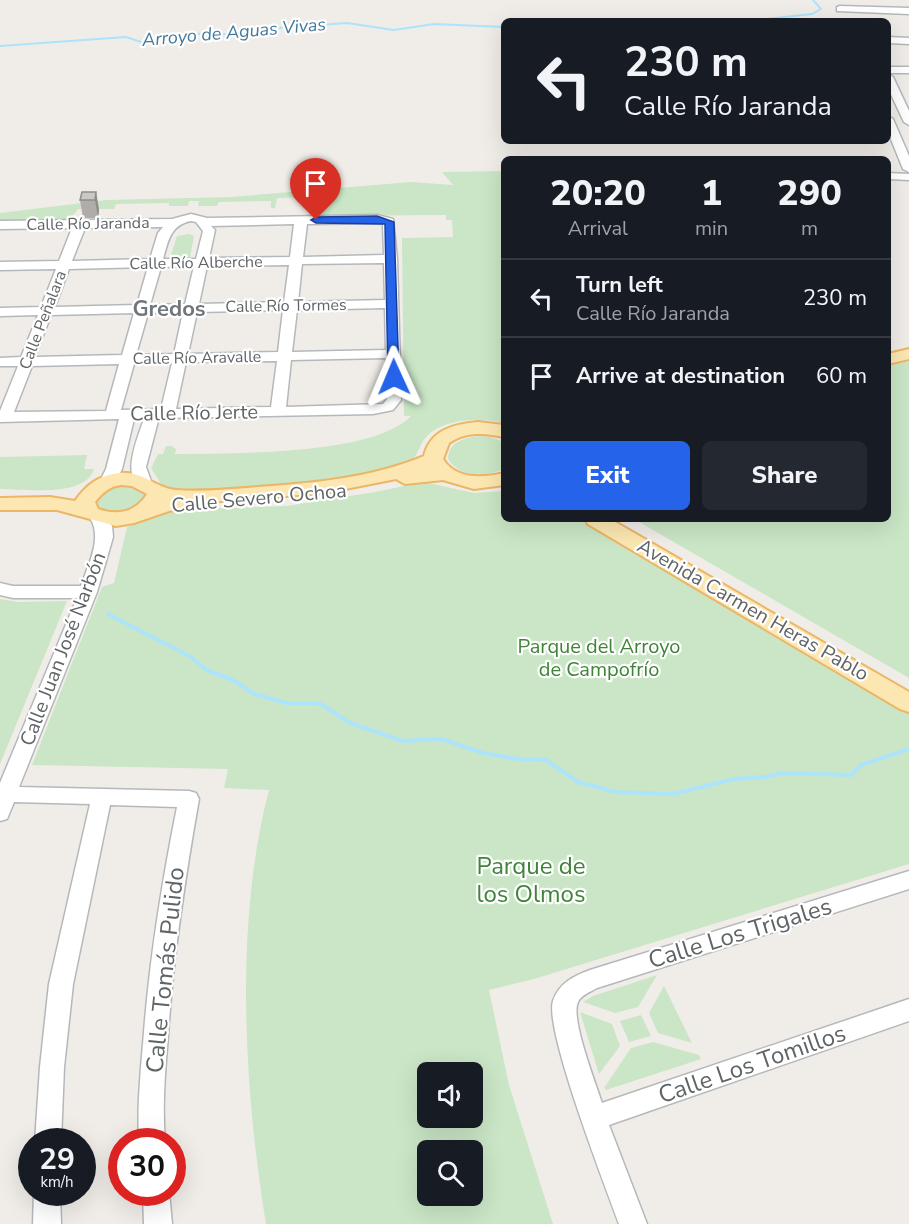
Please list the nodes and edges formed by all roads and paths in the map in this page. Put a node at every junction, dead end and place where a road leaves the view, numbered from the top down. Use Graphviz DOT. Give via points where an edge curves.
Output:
graph roads {
  1 [pos="853,0"];
  2 [pos="841,11"];
  3 [pos="909,13"];
  4 [pos="859,15"];
  5 [pos="891,39"];
  6 [pos="909,39"];
  7 [pos="891,68"];
  8 [pos="909,68"];
  9 [pos="891,86"];
  10 [pos="909,98"];
  11 [pos="896,100"];
  12 [pos="909,122"];
  13 [pos="891,126"];
  14 [pos="895,135"];
  15 [pos="909,135"];
  16 [pos="891,170"];
  17 [pos="909,170"];
  18 [pos="891,176"];
  19 [pos="909,177"];
  20 [pos="301,220"];
  21 [pos="202,223"];
  22 [pos="80,224"];
  23 [pos="176,224"];
  24 [pos="0,225"];
  25 [pos="391,259"];
  26 [pos="296,261"];
  27 [pos="202,262"];
  28 [pos="155,263"];
  29 [pos="64,265"];
  30 [pos="0,266"];
  31 [pos="392,304"];
  32 [pos="291,306"];
  33 [pos="191,308"];
  34 [pos="142,309"];
  35 [pos="46,311"];
  36 [pos="0,312"];
  37 [pos="909,341"];
  38 [pos="891,344"];
  39 [pos="393,354"];
  40 [pos="909,354"];
  41 [pos="285,356"];
  42 [pos="180,358"];
  43 [pos="891,358"];
  44 [pos="128,359"];
  45 [pos="27,361"];
  46 [pos="0,362"];
  47 [pos="279,412"];
  48 [pos="162,414"];
  49 [pos="118,415"];
  50 [pos="2,417"];
  51 [pos="501,431"];
  52 [pos="438,466"];
  53 [pos="501,479"];
  54 [pos="148,485"];
  55 [pos="100,486"];
  56 [pos="0,496"];
  57 [pos="0,504"];
  58 [pos="93,515"];
  59 [pos="137,515"];
  60 [pos="600,522"];
  61 [pos="620,522"];
  62 [pos="105,537"];
  63 [pos="0,589"];
  64 [pos="88,592"];
  65 [pos="909,688"];
  66 [pos="909,702"];
  67 [pos="102,796"];
  68 [pos="2,800"];
  69 [pos="909,880"];
  70 [pos="909,1010"];
  71 [pos="594,1118"];
  72 [pos="49,1128"];
  73 [pos="151,1128"];
  74 [pos="47,1206"];
  75 [pos="157,1206"];
  76 [pos="47,1224"];
  77 [pos="158,1224"];
  78 [pos="633,1224"];
  1 -- 4 [label="street"];
  2 -- 4 [label="street"];
  3 -- 4 [label="street"];
  5 -- 6 [label="street"];
  7 -- 8 [label="street"];
  9 -- 11 [label="street"];
  10 -- 11 [label="street"];
  11 -- 12 [label="street"];
  13 -- 14 [label="street"];
  14 -- 15 [label="street"];
  14 -- 17 [label="street"];
  16 -- 17 [label="street"];
  18 -- 19 [label="street"];
  20 -- 21 [label="street"];
  20 -- 25 [label="street" via="386,220 390,225"];
  20 -- 26 [label="street"];
  21 -- 23 [label="street, Calle Río Jaranda" via="188,229"];
  21 -- 27 [label="street" via="209,230"];
  22 -- 23 [label="street, Calle Río Jaranda"];
  22 -- 24 [label="street, Calle Río Jaranda"];
  22 -- 29 [label="street, Calle Peñalara"];
  23 -- 28 [label="street" via="164,233"];
  25 -- 26 [label="street, Calle Río Alberche"];
  25 -- 31 [label="street"];
  26 -- 27 [label="street, Calle Río Alberche"];
  26 -- 32 [label="street"];
  27 -- 28 [label="street, Calle Río Alberche"];
  27 -- 33 [label="street"];
  28 -- 29 [label="street, Calle Río Alberche"];
  28 -- 34 [label="street"];
  29 -- 30 [label="street, Calle Río Alberche"];
  29 -- 35 [label="street, Calle Peñalara"];
  31 -- 32 [label="street, Calle Río Tormes"];
  31 -- 39 [label="street"];
  32 -- 33 [label="street, Calle Río Tormes"];
  32 -- 41 [label="street"];
  33 -- 34 [label="street, Calle Río Tormes"];
  33 -- 42 [label="street"];
  34 -- 35 [label="street, Calle Río Tormes"];
  34 -- 44 [label="street"];
  35 -- 36 [label="street, Calle Río Tormes"];
  35 -- 45 [label="street, Calle Peñalara"];
  37 -- 38 [label="main road"];
  39 -- 41 [label="street, Calle Río Aravalle"];
  39 -- 47 [label="street, Calle Río Jerte" via="394,400 388,407"];
  40 -- 43 [label="main road"];
  41 -- 42 [label="street, Calle Río Aravalle"];
  41 -- 47 [label="street"];
  42 -- 44 [label="street, Calle Río Aravalle"];
  42 -- 48 [label="street"];
  44 -- 45 [label="street, Calle Río Aravalle"];
  44 -- 49 [label="street"];
  45 -- 46 [label="street, Calle Río Aravalle"];
  45 -- 50 [label="street, Calle Peñalara"];
  47 -- 48 [label="street, Calle Río Jerte"];
  48 -- 49 [label="street, Calle Río Jerte"];
  48 -- 54 [label="street" via="151,419 138,468"];
  49 -- 50 [label="street, Calle Río Jerte"];
  49 -- 55 [label="street" via="127,420 114,470"];
  51 -- 52 [label="main road" via="458,431 444,438 437,445"];
  52 -- 53 [label="main road" via="475,482"];
  52 -- 54 [label="main road, Calle Severo Ochoa" via="294,490 183,496 164,494"];
  52 -- 59 [label="main road, Calle Severo Ochoa" via="345,493 168,505"];
  54 -- 55 [label="main road, Calle Severo Ochoa" via="129,478"];
  54 -- 59 [label="main road" via="155,497"];
  55 -- 56 [label="main road, Calle Severo Ochoa" via="63,496"];
  55 -- 58 [label="main road" via="85,502"];
  57 -- 58 [label="main road, Calle Severo Ochoa" via="58,504"];
  58 -- 59 [label="main road, Calle Severo Ochoa" via="114,520"];
  58 -- 62 [label="street, Calle Juan José Narbón" via="104,526"];
  59 -- 62 [label="street, Calle Juan José Narbón"];
  60 -- 66 [label="main road, Avenida Carmen Heras Pablo"];
  61 -- 65 [label="main road, Avenida Carmen Heras Pablo"];
  62 -- 64 [label="street, Calle Juan José Narbón"];
  63 -- 64 [label="street"];
  64 -- 68 [label="street, Calle Juan José Narbón"];
  67 -- 68 [label="street"];
  67 -- 72 [label="street" via="61,984"];
  67 -- 73 [label="street, Calle Tomás Pulido" via="189,799 171,892 160,980"];
  69 -- 71 [label="street, Calle Los Trigales" via="590,980 573,989 564,1004 566,1029"];
  70 -- 71 [label="street, Calle Los Tomillos"];
  71 -- 78 [label="street"];
  74 -- 76 [label="street"];
  75 -- 77 [label="street"];
}
